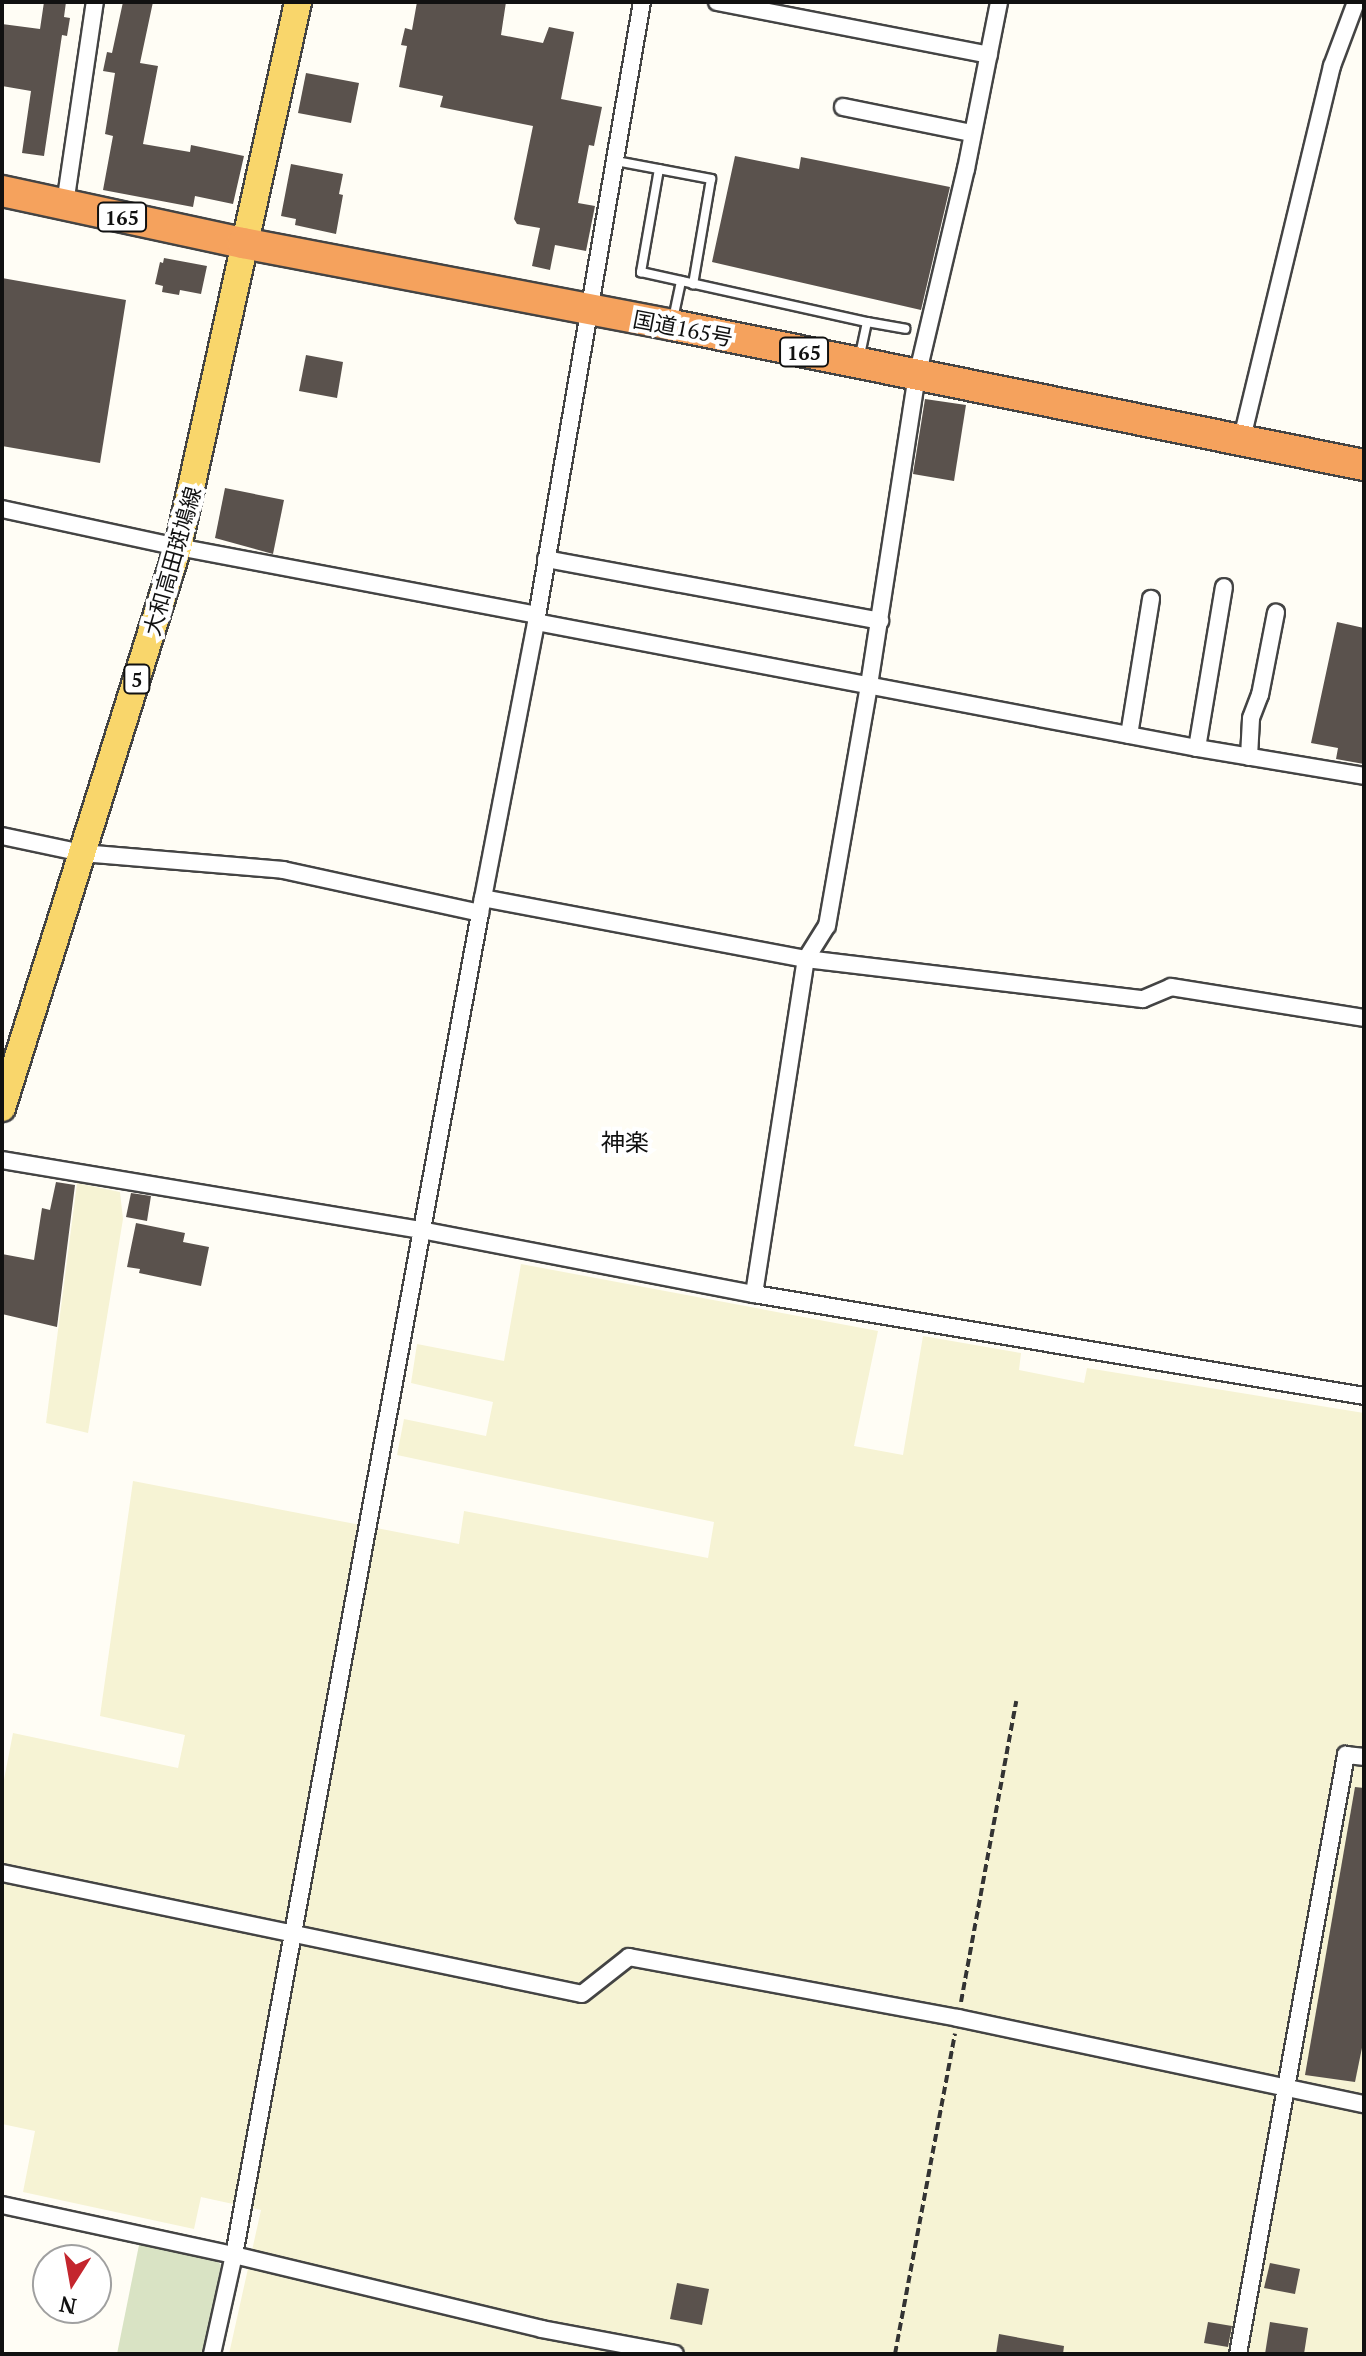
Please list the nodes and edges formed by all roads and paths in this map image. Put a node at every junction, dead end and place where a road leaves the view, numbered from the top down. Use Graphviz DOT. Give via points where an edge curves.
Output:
graph roads {
  1 [pos="95,2"];
  2 [pos="298,2"];
  3 [pos="642,2"];
  4 [pos="717,2"];
  5 [pos="999,2"];
  6 [pos="1356,2"];
  7 [pos="989,55"];
  8 [pos="843,107"];
  9 [pos="971,133"];
  10 [pos="616,161"];
  11 [pos="659,169"];
  12 [pos="2,191"];
  13 [pos="65,204"];
  14 [pos="243,243"];
  15 [pos="681,281"];
  16 [pos="693,284"];
  17 [pos="589,310"];
  18 [pos="867,322"];
  19 [pos="672,325"];
  20 [pos="905,329"];
  21 [pos="858,364"];
  22 [pos="917,376"];
  23 [pos="1241,442"];
  24 [pos="1364,465"];
  25 [pos="2,509"];
  26 [pos="178,547"];
  27 [pos="546,559"];
  28 [pos="1224,587"];
  29 [pos="1151,599"];
  30 [pos="1276,613"];
  31 [pos="536,619"];
  32 [pos="880,621"];
  33 [pos="869,685"];
  34 [pos="1129,735"];
  35 [pos="1197,748"];
  36 [pos="1249,757"];
  37 [pos="1364,776"];
  38 [pos="2,836"];
  39 [pos="82,853"];
  40 [pos="482,906"];
  41 [pos="806,959"];
  42 [pos="1364,1018"];
  43 [pos="2,1108"];
  44 [pos="2,1160"];
  45 [pos="421,1230"];
  46 [pos="754,1294"];
  47 [pos="1364,1396"];
  48 [pos="1364,1757"];
  49 [pos="2,1873"];
  50 [pos="291,1936"];
  51 [pos="1287,2089"];
  52 [pos="1364,2104"];
  53 [pos="2,2205"];
  54 [pos="234,2255"];
  55 [pos="212,2354"];
  56 [pos="675,2354"];
  57 [pos="1238,2354"];
  1 -- 13 [label="street"];
  2 -- 14 [label="main road, 大和高田斑鳩線 / 5"];
  3 -- 10 [label="street"];
  4 -- 7 [label="street"];
  5 -- 7 [label="street"];
  6 -- 23 [label="street" via="1332,66"];
  7 -- 9 [label="street"];
  8 -- 9 [label="street"];
  9 -- 22 [label="street"];
  10 -- 11 [label="lane"];
  10 -- 17 [label="street"];
  11 -- 15 [label="lane" via="641,272"];
  11 -- 16 [label="lane" via="711,179"];
  12 -- 13 [label="highway, 国道165号 / 165"];
  13 -- 14 [label="highway, 国道165号 / 165"];
  14 -- 17 [label="highway, 国道165号 / 165"];
  14 -- 26 [label="main road, 大和高田斑鳩線 / 5"];
  15 -- 16 [label="lane"];
  15 -- 19 [label="lane"];
  16 -- 18 [label="lane"];
  17 -- 19 [label="highway, 国道165号 / 165"];
  17 -- 27 [label="street"];
  18 -- 20 [label="lane"];
  18 -- 21 [label="lane"];
  19 -- 21 [label="highway, 国道165号 / 165"];
  21 -- 22 [label="highway, 国道165号 / 165"];
  22 -- 23 [label="highway, 国道165号 / 165"];
  22 -- 32 [label="street"];
  23 -- 24 [label="highway, 国道165号 / 165"];
  25 -- 26 [label="street"];
  26 -- 31 [label="street"];
  26 -- 39 [label="main road, 大和高田斑鳩線 / 5"];
  27 -- 31 [label="street"];
  27 -- 32 [label="street"];
  28 -- 35 [label="street"];
  29 -- 34 [label="street"];
  30 -- 36 [label="street" via="1251,718"];
  31 -- 33 [label="street"];
  31 -- 40 [label="street"];
  32 -- 33 [label="street"];
  33 -- 34 [label="street"];
  33 -- 41 [label="street" via="827,926"];
  34 -- 35 [label="street"];
  35 -- 36 [label="street"];
  36 -- 37 [label="street"];
  38 -- 39 [label="street"];
  39 -- 40 [label="street" via="283,870"];
  39 -- 43 [label="main road, 大和高田斑鳩線 / 5"];
  40 -- 41 [label="street"];
  40 -- 45 [label="street"];
  41 -- 42 [label="street" via="1143,999 1171,987"];
  41 -- 46 [label="street"];
  44 -- 45 [label="street"];
  45 -- 46 [label="street"];
  45 -- 50 [label="street"];
  46 -- 47 [label="street"];
  48 -- 51 [label="street" via="1346,1755"];
  49 -- 50 [label="street"];
  50 -- 51 [label="street" via="582,1994 629,1957 958,2018"];
  50 -- 54 [label="street"];
  51 -- 52 [label="street"];
  51 -- 57 [label="street"];
  53 -- 54 [label="street"];
  54 -- 55 [label="street"];
  54 -- 56 [label="street" via="542,2329"];
}
